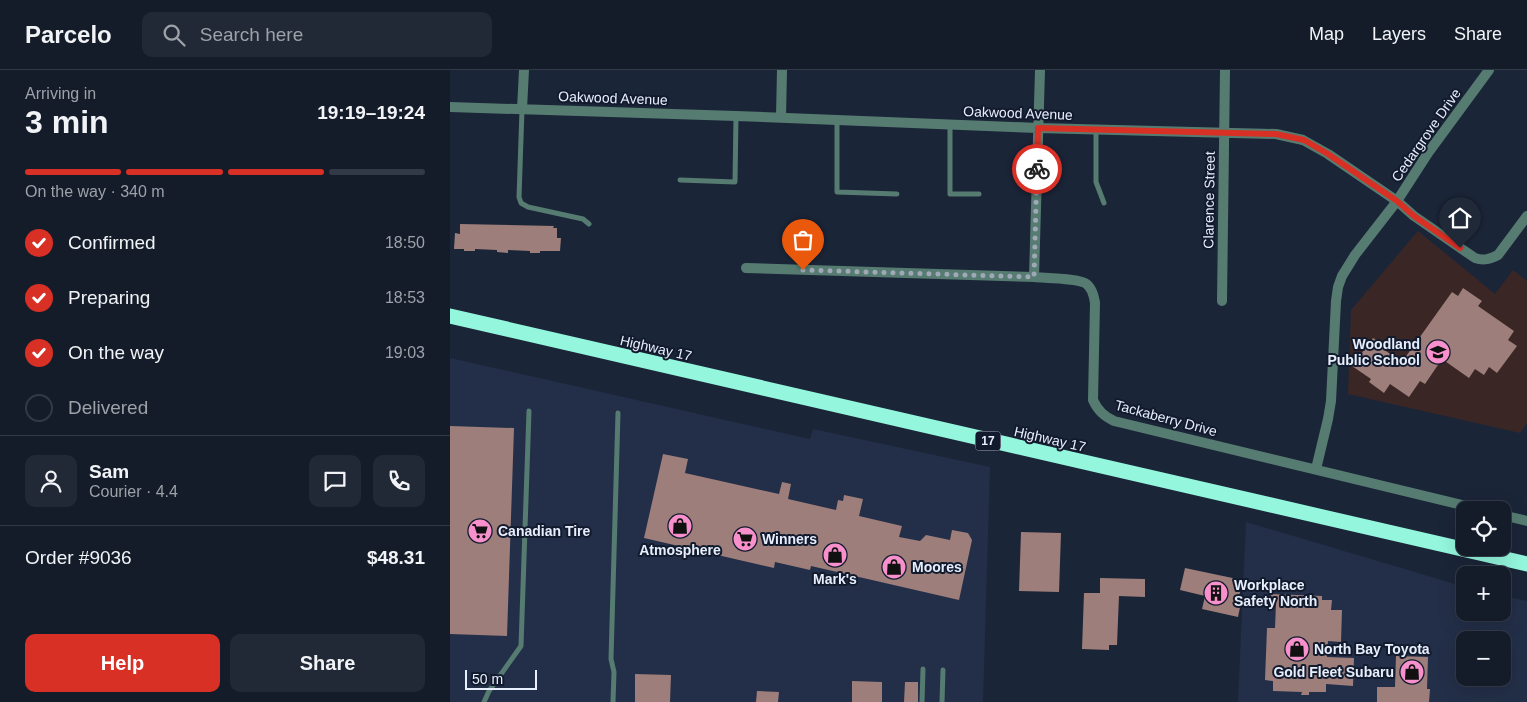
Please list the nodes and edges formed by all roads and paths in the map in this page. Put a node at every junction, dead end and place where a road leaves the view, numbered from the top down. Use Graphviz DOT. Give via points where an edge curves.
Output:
graph roads {
  1 [pos="524,70"];
  2 [pos="782,70"];
  3 [pos="1040,70"];
  4 [pos="1225,70"];
  5 [pos="1489,70"];
  6 [pos="450,107"];
  7 [pos="522,109"];
  8 [pos="736,116"];
  9 [pos="781,118"];
  10 [pos="837,119"];
  11 [pos="950,124"];
  12 [pos="1038,128"];
  13 [pos="1096,129"];
  14 [pos="1224,132"];
  15 [pos="680,180"];
  16 [pos="897,194"];
  17 [pos="979,194"];
  18 [pos="1397,201"];
  19 [pos="1104,203"];
  20 [pos="1527,216"];
  21 [pos="589,224"];
  22 [pos="746,268"];
  23 [pos="1034,277"];
  24 [pos="1222,301"];
  25 [pos="450,316"];
  26 [pos="529,411"];
  27 [pos="618,413"];
  28 [pos="1316,469"];
  29 [pos="1456,503"];
  30 [pos="1511,517"];
  31 [pos="1527,521"];
  32 [pos="1527,564"];
  33 [pos="923,669"];
  34 [pos="943,670"];
  35 [pos="484,702"];
  36 [pos="613,702"];
  37 [pos="922,702"];
  38 [pos="942,702"];
  1 -- 7 [label="street"];
  2 -- 9 [label="street"];
  3 -- 12 [label="street"];
  4 -- 14 [label="street, Clarence Street"];
  5 -- 18 [label="street, Cedargrove Drive"];
  6 -- 7 [label="street, Oakwood Avenue"];
  7 -- 8 [label="street, Oakwood Avenue"];
  7 -- 21 [label="lane" via="519,197 522,203 583,219"];
  8 -- 9 [label="street, Oakwood Avenue"];
  8 -- 15 [label="lane" via="735,182"];
  9 -- 10 [label="street, Oakwood Avenue"];
  10 -- 11 [label="street, Oakwood Avenue"];
  10 -- 16 [label="lane" via="837,192"];
  11 -- 12 [label="street, Oakwood Avenue"];
  11 -- 17 [label="lane" via="950,194"];
  12 -- 13 [label="street, Oakwood Avenue"];
  12 -- 23 [label="street"];
  13 -- 14 [label="street, Oakwood Avenue"];
  13 -- 19 [label="lane" via="1096,182"];
  14 -- 18 [label="street, Oakwood Avenue" via="1276,134 1304,140"];
  14 -- 24 [label="street, Clarence Street"];
  18 -- 20 [label="street, Oakwood Avenue" via="1414,216 1481,260 1498,255"];
  18 -- 28 [label="street, Cedargrove Drive" via="1355,255 1338,287 1328,420"];
  22 -- 23 [label="street, Tackaberry Drive"];
  23 -- 28 [label="street, Tackaberry Drive" via="1084,282 1094,295 1092,392 1096,408 1106,417"];
  25 -- 32 [label="highway, Highway 17 / 17"];
  26 -- 35 [label="lane" via="522,646"];
  27 -- 36 [label="lane" via="611,658"];
  28 -- 29 [label="street, Tackaberry Drive"];
  30 -- 31 [label="street"];
  33 -- 37 [label="lane"];
  34 -- 38 [label="lane"];
}
